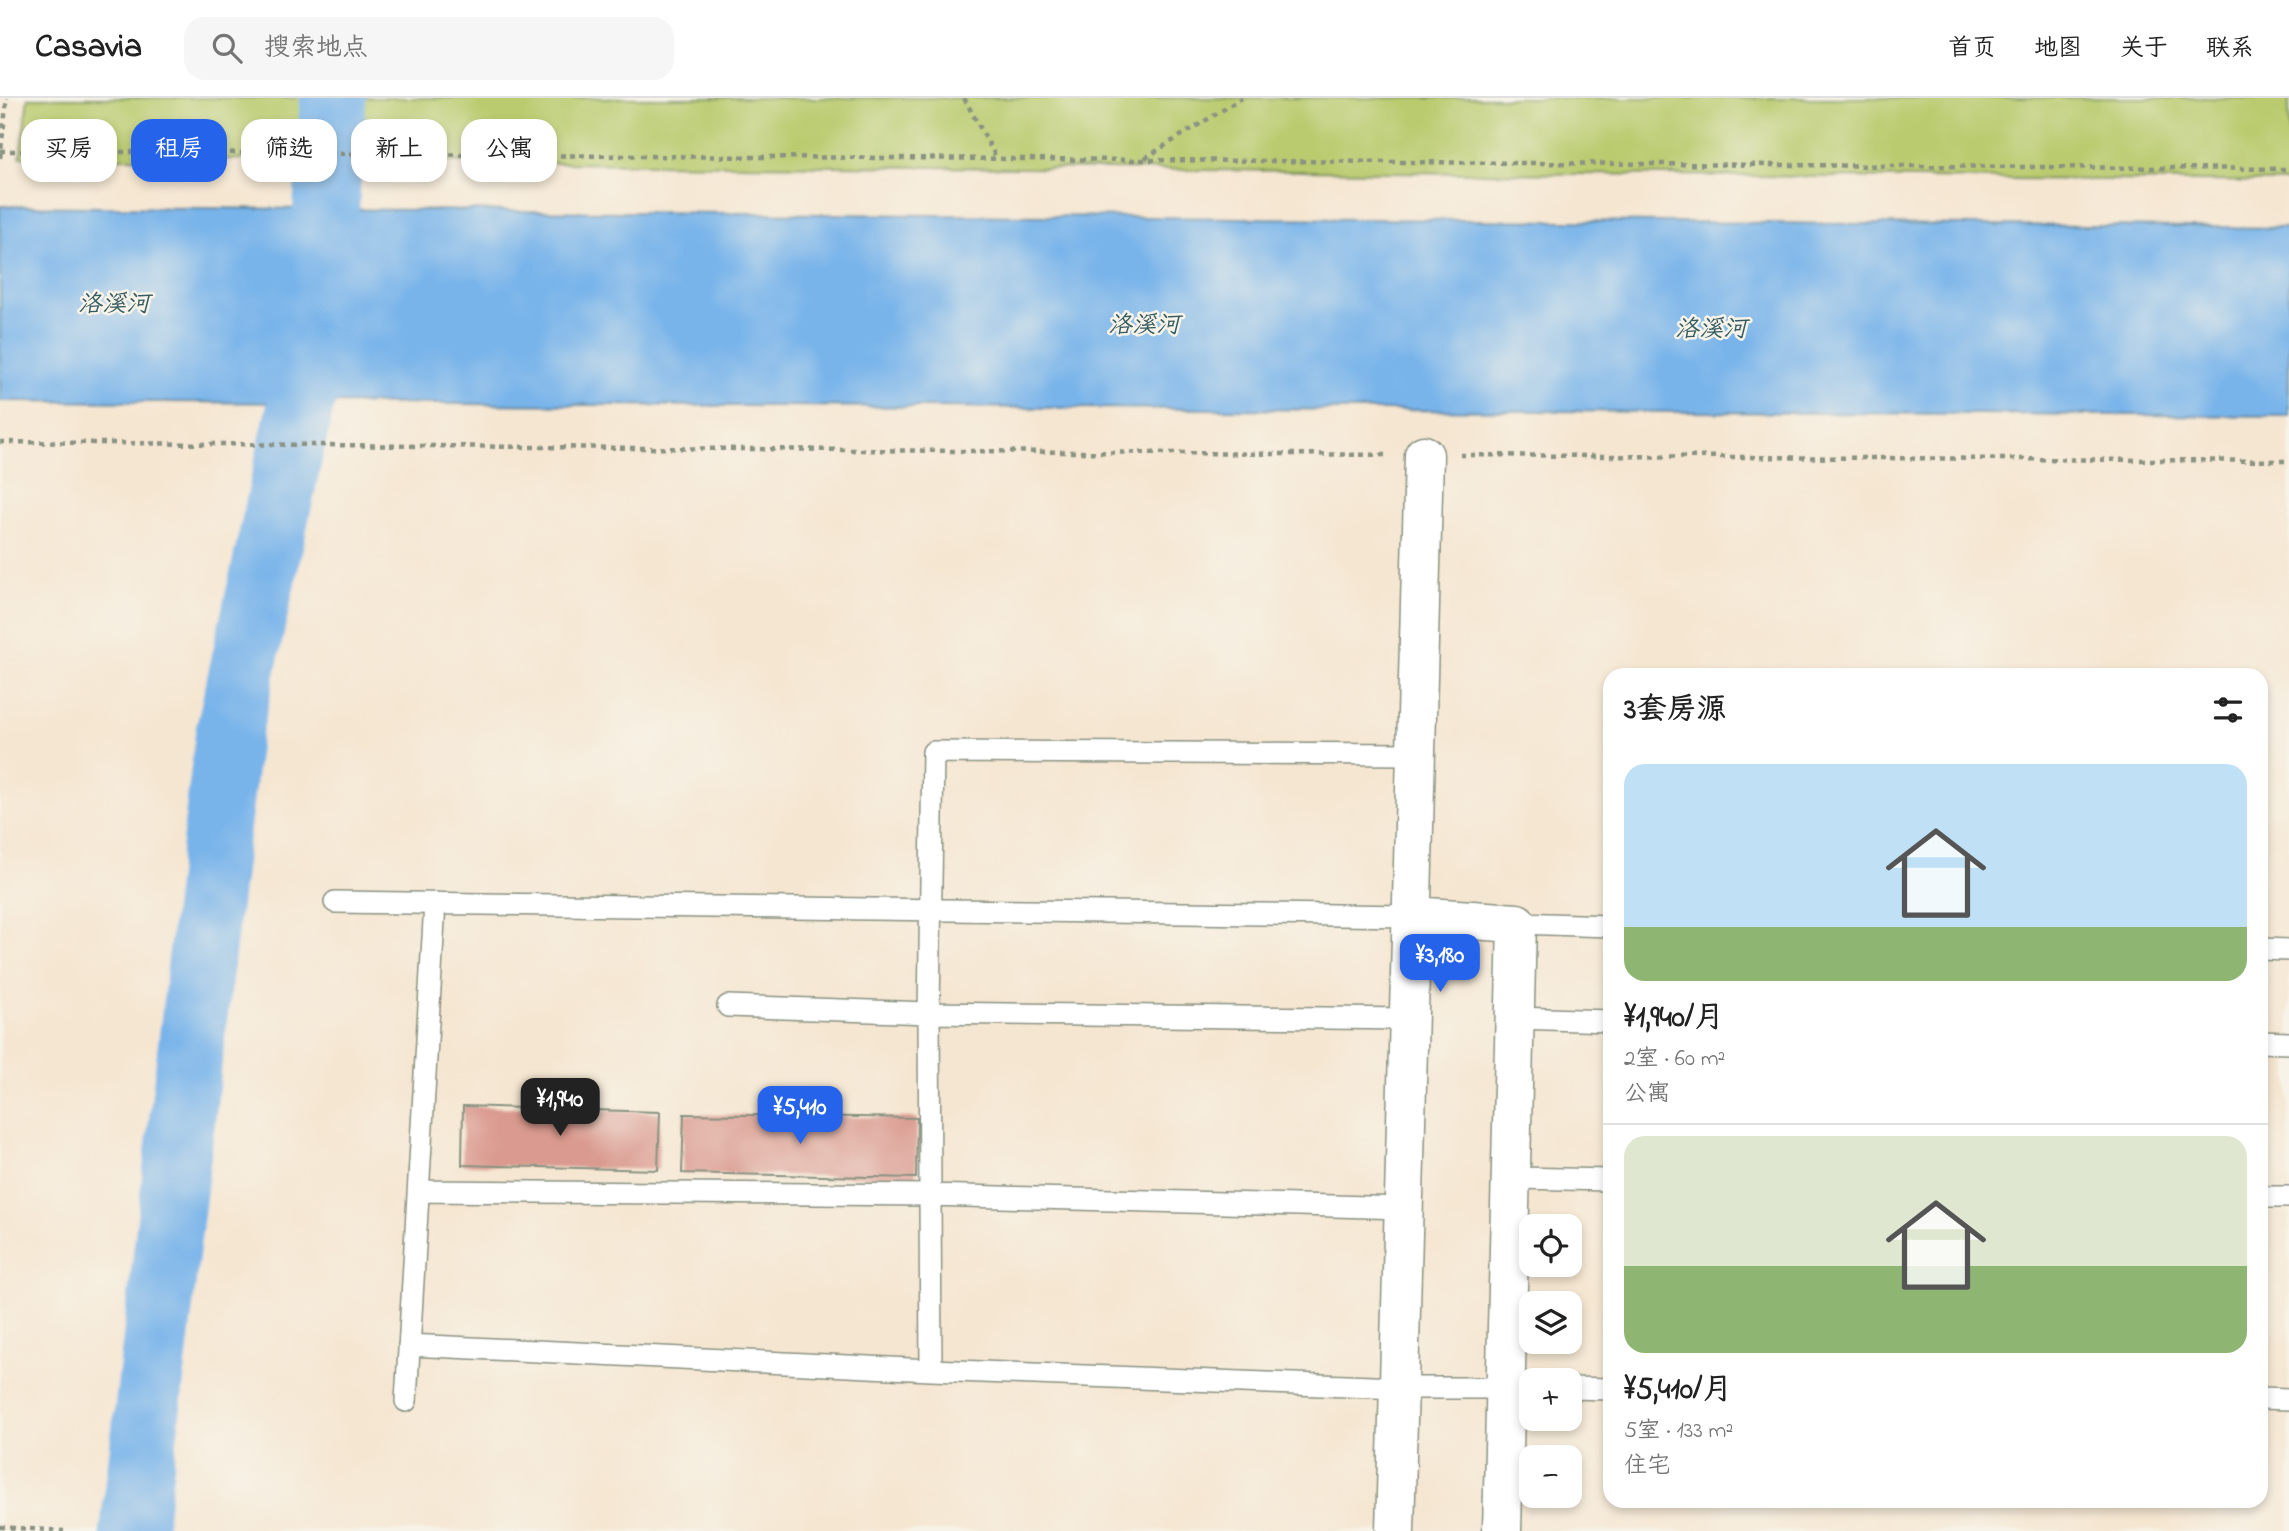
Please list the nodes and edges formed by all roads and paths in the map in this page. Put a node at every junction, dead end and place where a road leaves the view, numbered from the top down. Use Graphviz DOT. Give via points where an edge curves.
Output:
graph roads {
  1 [pos="8,98"];
  2 [pos="964,98"];
  3 [pos="1242,98"];
  4 [pos="0,151"];
  5 [pos="0,158"];
  6 [pos="997,159"];
  7 [pos="1142,160"];
  8 [pos="2289,169"];
  9 [pos="0,442"];
  10 [pos="1424,455"];
  11 [pos="2289,461"];
  12 [pos="1416,754"];
  13 [pos="335,902"];
  14 [pos="435,903"];
  15 [pos="930,909"];
  16 [pos="1412,916"];
  17 [pos="1517,923"];
  18 [pos="1603,926"];
  19 [pos="2268,949"];
  20 [pos="2289,950"];
  21 [pos="728,1006"];
  22 [pos="929,1013"];
  23 [pos="1515,1018"];
  24 [pos="1409,1019"];
  25 [pos="1603,1021"];
  26 [pos="2268,1042"];
  27 [pos="2289,1043"];
  28 [pos="1511,1178"];
  29 [pos="1603,1180"];
  30 [pos="419,1191"];
  31 [pos="930,1195"];
  32 [pos="2268,1197"];
  33 [pos="2289,1198"];
  34 [pos="1404,1208"];
  35 [pos="409,1345"];
  36 [pos="931,1370"];
  37 [pos="1519,1387"];
  38 [pos="1399,1388"];
  39 [pos="1582,1388"];
  40 [pos="1603,1389"];
  41 [pos="2268,1398"];
  42 [pos="2289,1399"];
  43 [pos="406,1401"];
  44 [pos="0,1527"];
  45 [pos="64,1531"];
  46 [pos="1395,1531"];
  47 [pos="1502,1531"];
  1 -- 5 [label="path, bridge"];
  2 -- 6 [label="path"];
  3 -- 7 [label="path"];
  4 -- 6 [label="path"];
  6 -- 7 [label="path"];
  7 -- 8 [label="path"];
  9 -- 10 [label="path"];
  10 -- 11 [label="path"];
  10 -- 12 [label="street"];
  12 -- 15 [label="lane" via="933,752"];
  12 -- 16 [label="street"];
  13 -- 14 [label="lane"];
  14 -- 15 [label="lane"];
  14 -- 30 [label="lane"];
  15 -- 16 [label="lane"];
  15 -- 22 [label="lane"];
  16 -- 17 [label="street"];
  16 -- 24 [label="street"];
  17 -- 18 [label="lane"];
  17 -- 23 [label="street"];
  19 -- 20 [label="lane"];
  21 -- 22 [label="lane"];
  22 -- 24 [label="lane"];
  22 -- 31 [label="lane"];
  23 -- 25 [label="lane"];
  23 -- 28 [label="street"];
  24 -- 34 [label="street"];
  26 -- 27 [label="lane"];
  28 -- 29 [label="lane"];
  28 -- 37 [label="street"];
  30 -- 31 [label="lane"];
  30 -- 35 [label="lane"];
  31 -- 34 [label="lane"];
  31 -- 36 [label="lane"];
  32 -- 33 [label="lane"];
  34 -- 38 [label="street"];
  35 -- 36 [label="lane"];
  35 -- 43 [label="lane"];
  36 -- 38 [label="lane"];
  37 -- 38 [label="lane"];
  37 -- 47 [label="street"];
  38 -- 46 [label="street"];
  39 -- 40 [label="lane"];
  41 -- 42 [label="lane"];
  44 -- 45 [label="path"];
}
